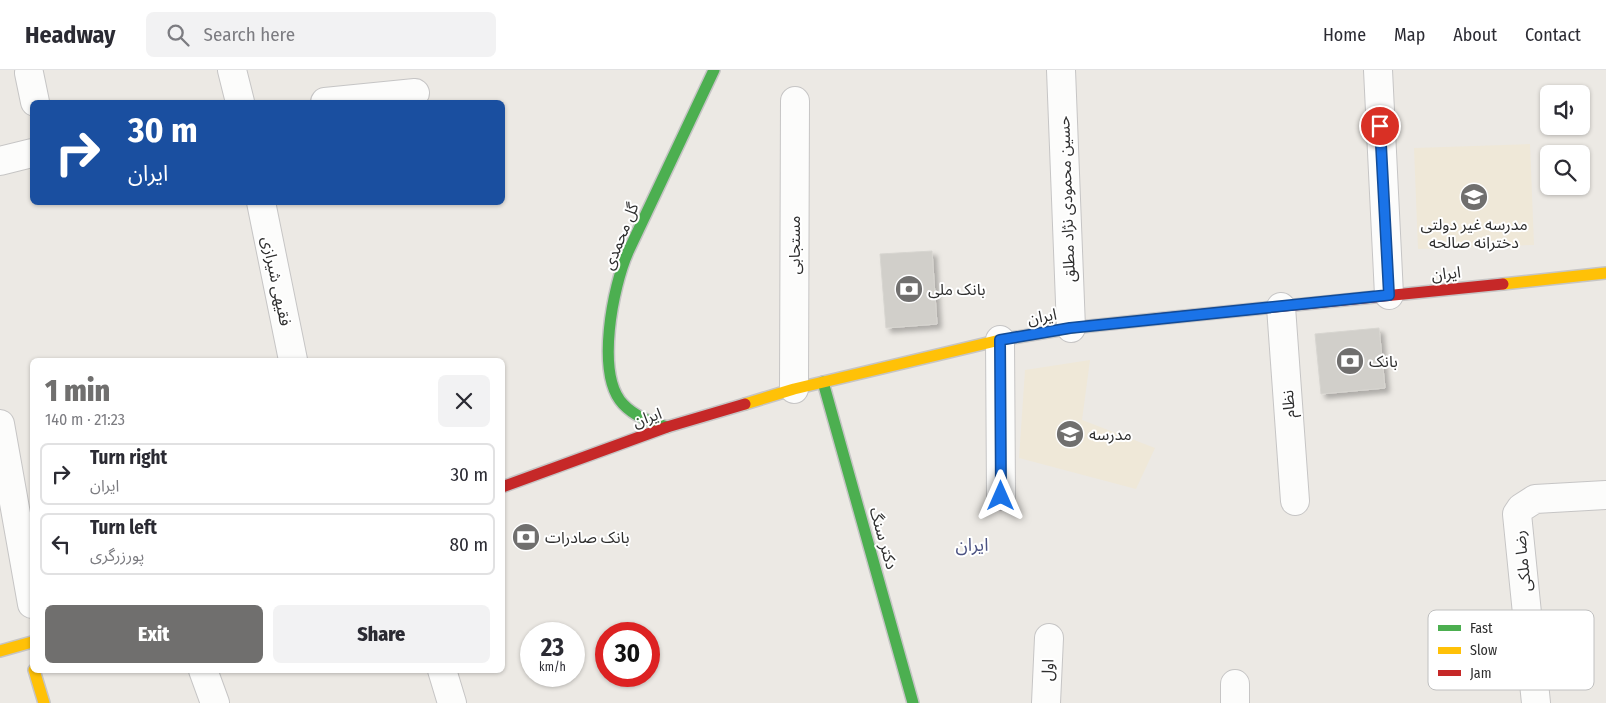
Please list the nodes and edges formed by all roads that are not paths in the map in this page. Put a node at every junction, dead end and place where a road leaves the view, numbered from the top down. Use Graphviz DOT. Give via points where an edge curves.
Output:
graph roads {
  1 [pos="232,70"];
  2 [pos="714,70"];
  3 [pos="1061,70"];
  4 [pos="1378,70"];
  5 [pos="29,73"];
  6 [pos="415,93"];
  7 [pos="35,100"];
  8 [pos="240,100"];
  9 [pos="345,100"];
  10 [pos="795,101"];
  11 [pos="30,154"];
  12 [pos="0,161"];
  13 [pos="262,205"];
  14 [pos="1606,273"];
  15 [pos="1389,295"];
  16 [pos="1281,307"];
  17 [pos="1070,328"];
  18 [pos="1000,340"];
  19 [pos="293,358"];
  20 [pos="823,382"];
  21 [pos="794,389"];
  22 [pos="667,427"];
  23 [pos="1,437"];
  24 [pos="505,486"];
  25 [pos="1606,495"];
  26 [pos="1001,496"];
  27 [pos="1295,500"];
  28 [pos="30,593"];
  29 [pos="1527,610"];
  30 [pos="1049,638"];
  31 [pos="29,643"];
  32 [pos="0,651"];
  33 [pos="35,673"];
  34 [pos="204,673"];
  35 [pos="443,673"];
  36 [pos="1535,690"];
  37 [pos="44,703"];
  38 [pos="215,703"];
  39 [pos="452,703"];
  40 [pos="913,703"];
  41 [pos="1046,703"];
  42 [pos="1536,703"];
  1 -- 8 [label="street"];
  2 -- 22 [label="main road, گل محمدی" via="624,260 612,308 609,335 613,388 628,409"];
  3 -- 17 [label="street, حسین محمودی نژاد مطلق"];
  4 -- 15 [label="street"];
  5 -- 7 [label="street"];
  6 -- 9 [label="street"];
  10 -- 21 [label="street, مستجابی"];
  11 -- 12 [label="street"];
  13 -- 19 [label="street, فقیهی شیرازی"];
  14 -- 15 [label="main road, ایران"];
  15 -- 16 [label="main road, ایران"];
  16 -- 17 [label="main road, ایران"];
  16 -- 27 [label="street, نظام"];
  17 -- 18 [label="main road, ایران"];
  18 -- 20 [label="main road, ایران"];
  18 -- 26 [label="street"];
  20 -- 21 [label="main road, ایران"];
  20 -- 40 [label="main road, دکتر سنگ"];
  21 -- 22 [label="main road, ایران"];
  22 -- 24 [label="main road, ایران"];
  23 -- 28 [label="street"];
  25 -- 29 [label="street, رضا ملکی" via="1535,499 1521,508 1517,514"];
  30 -- 41 [label="street, اول"];
  31 -- 32 [label="main road"];
  33 -- 37 [label="main road"];
  34 -- 38 [label="street"];
  35 -- 39 [label="street"];
  36 -- 42 [label="street, رضا ملکی"];
}
